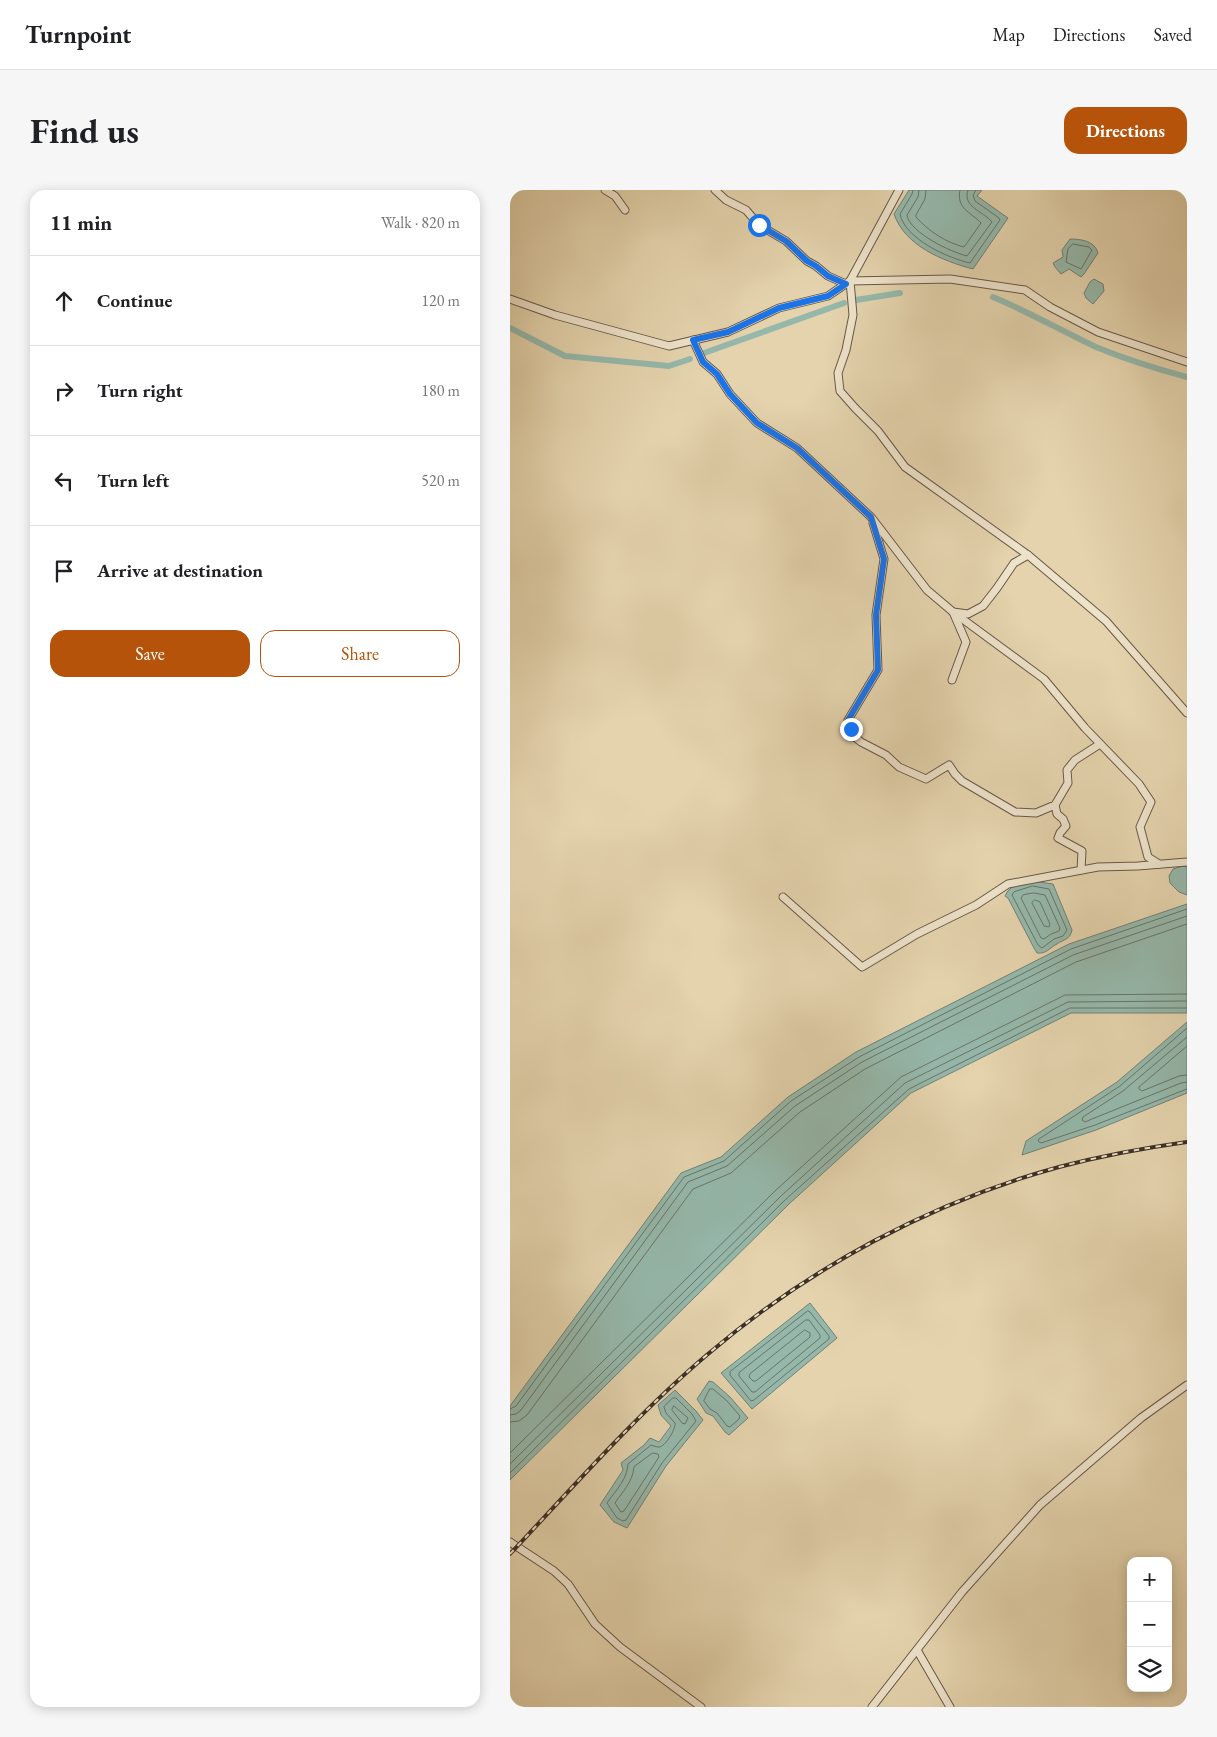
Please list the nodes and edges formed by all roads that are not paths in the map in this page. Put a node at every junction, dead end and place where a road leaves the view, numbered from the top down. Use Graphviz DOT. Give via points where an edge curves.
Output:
graph roads {
  1 [pos="605,190"];
  2 [pos="714,190"];
  3 [pos="900,190"];
  4 [pos="625,210"];
  5 [pos="848,282"];
  6 [pos="510,299"];
  7 [pos="693,340"];
  8 [pos="1187,362"];
  9 [pos="871,517"];
  10 [pos="1028,555"];
  11 [pos="953,612"];
  12 [pos="952,680"];
  13 [pos="1187,713"];
  14 [pos="1100,744"];
  15 [pos="1055,805"];
  16 [pos="1187,862"];
  17 [pos="1159,864"];
  18 [pos="1081,870"];
  19 [pos="782,897"];
  20 [pos="1187,1385"];
  21 [pos="510,1542"];
  22 [pos="917,1650"];
  23 [pos="701,1707"];
  24 [pos="872,1707"];
  25 [pos="950,1707"];
  1 -- 4 [label="street" via="615,196"];
  2 -- 5 [label="street" via="746,210 759,225 786,241 828,276"];
  3 -- 5 [label="street"];
  5 -- 7 [label="street" via="828,296 779,308 728,332"];
  5 -- 8 [label="street" via="950,279 1025,290 1098,332"];
  5 -- 10 [label="street" via="853,315 838,373 840,390 878,430 905,468"];
  6 -- 7 [label="street" via="555,316 669,346"];
  7 -- 9 [label="street" via="703,362 717,374 730,394 757,423 797,448"];
  9 -- 11 [label="street" via="927,590"];
  9 -- 15 [label="street" via="884,559 876,615 878,670 848,720 851,734 886,755 899,767 926,779 949,765 962,781 1015,812 1036,813"];
  10 -- 11 [label="street" via="1014,563 983,606 968,614"];
  10 -- 13 [label="street" via="1106,622"];
  11 -- 12 [label="street" via="966,642"];
  11 -- 14 [label="street" via="1044,679"];
  14 -- 15 [label="street" via="1076,760 1068,770 1068,783"];
  14 -- 17 [label="street" via="1139,784 1151,802 1140,827 1148,857"];
  15 -- 18 [label="street" via="1066,826 1058,838 1082,851"];
  16 -- 17 [label="street"];
  17 -- 18 [label="street"];
  18 -- 19 [label="street" via="1008,884 862,967"];
  20 -- 22 [label="street" via="1141,1418 1040,1505 962,1592"];
  21 -- 23 [label="street" via="568,1584 595,1624 620,1648"];
  22 -- 24 [label="street"];
  22 -- 25 [label="street"];
}
